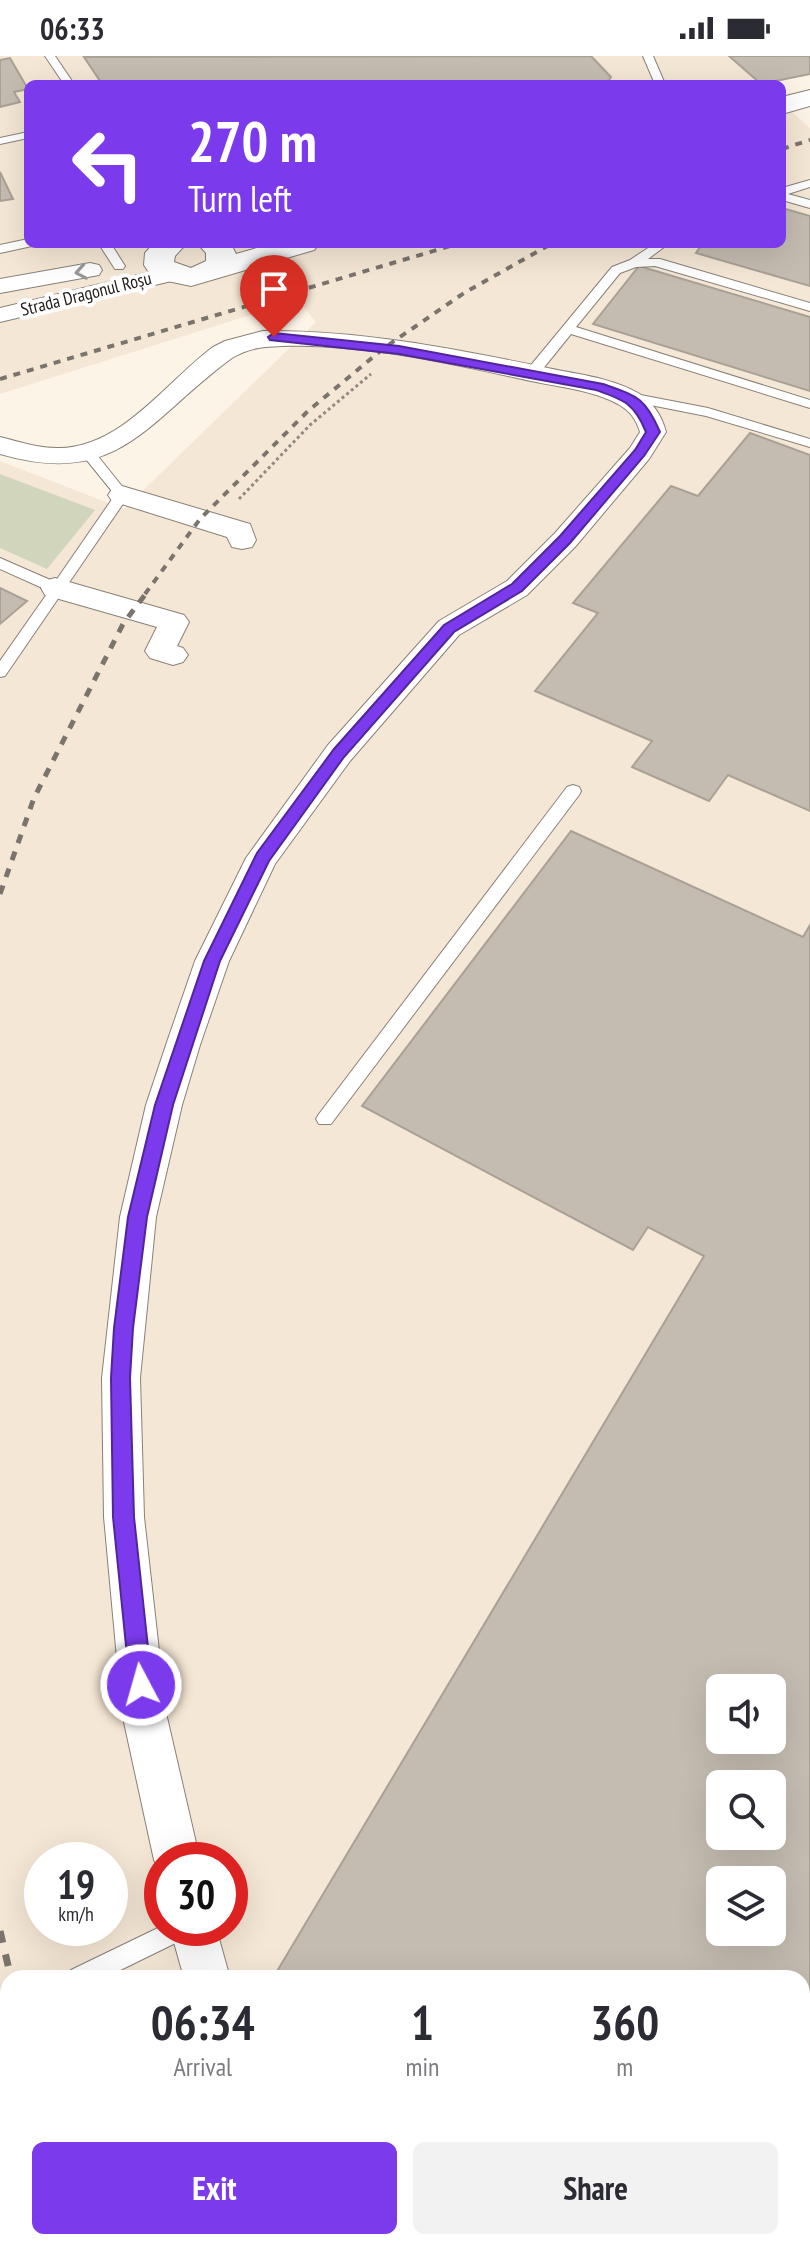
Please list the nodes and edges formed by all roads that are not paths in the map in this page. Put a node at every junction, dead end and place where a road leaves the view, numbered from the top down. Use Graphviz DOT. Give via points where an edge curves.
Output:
graph roads {
  1 [pos="50,56"];
  2 [pos="648,56"];
  3 [pos="66,80"];
  4 [pos="657,80"];
  5 [pos="810,98"];
  6 [pos="786,105"];
  7 [pos="24,136"];
  8 [pos="0,141"];
  9 [pos="810,183"];
  10 [pos="786,192"];
  11 [pos="786,195"];
  12 [pos="810,204"];
  13 [pos="24,244"];
  14 [pos="108,248"];
  15 [pos="274,248"];
  16 [pos="656,248"];
  17 [pos="0,249"];
  18 [pos="215,256"];
  19 [pos="167,259"];
  20 [pos="634,263"];
  21 [pos="119,266"];
  22 [pos="0,286"];
  23 [pos="810,307"];
  24 [pos="0,315"];
  25 [pos="568,329"];
  26 [pos="532,373"];
  27 [pos="625,396"];
  28 [pos="810,404"];
  29 [pos="810,443"];
  30 [pos="0,445"];
  31 [pos="88,453"];
  32 [pos="122,495"];
  33 [pos="242,540"];
  34 [pos="0,563"];
  35 [pos="55,588"];
  36 [pos="173,655"];
  37 [pos="0,672"];
  38 [pos="573,791"];
  39 [pos="325,1119"];
  40 [pos="173,1842"];
  41 [pos="145,1946"];
  42 [pos="198,1946"];
  43 [pos="95,1970"];
  44 [pos="205,1970"];
  1 -- 3 [label="lane"];
  2 -- 4 [label="lane"];
  5 -- 6 [label="street"];
  7 -- 8 [label="lane"];
  9 -- 10 [label="lane"];
  11 -- 12 [label="lane"];
  13 -- 17 [label="lane"];
  14 -- 21 [label="lane"];
  15 -- 18 [label="street"];
  16 -- 20 [label="lane"];
  18 -- 19 [label="street" via="200,275"];
  19 -- 21 [label="street, Strada Dragonul Roșu"];
  19 -- 24 [label="street, Strada Dragonul Roșu"];
  20 -- 23 [label="lane" via="656,262"];
  20 -- 25 [label="lane" via="616,270"];
  21 -- 22 [label="street, Strada Dragonul Roșu, one-way"];
  25 -- 26 [label="lane"];
  25 -- 28 [label="lane"];
  26 -- 27 [label="street"];
  26 -- 31 [label="street" via="297,337 253,339 217,357 125,436"];
  27 -- 29 [label="lane" via="708,412"];
  27 -- 40 [label="street" via="643,408 651,422 648,442 565,540 517,588 449,628 339,753 262,858 212,961 178,1060 138,1217 121,1378 124,1517 144,1713"];
  30 -- 31 [label="street" via="39,456"];
  31 -- 32 [label="lane"];
  32 -- 33 [label="street" via="240,531"];
  32 -- 35 [label="lane"];
  34 -- 35 [label="lane"];
  35 -- 36 [label="street" via="174,622 160,651"];
  35 -- 37 [label="lane"];
  38 -- 39 [label="lane"];
  41 -- 43 [label="lane"];
  42 -- 44 [label="street"];
}
